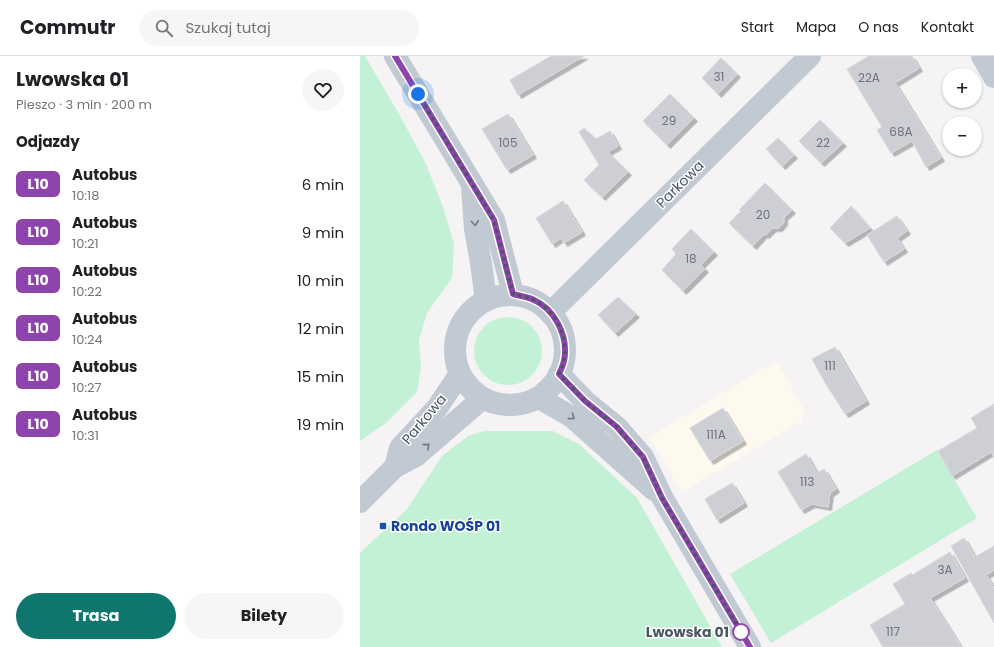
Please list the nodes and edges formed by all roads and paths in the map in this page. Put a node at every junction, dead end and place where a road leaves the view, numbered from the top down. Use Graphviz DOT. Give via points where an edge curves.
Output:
graph roads {
  1 [pos="395,56"];
  2 [pos="810,56"];
  3 [pos="982,56"];
  4 [pos="994,77"];
  5 [pos="472,184"];
  6 [pos="513,294"];
  7 [pos="486,300"];
  8 [pos="550,313"];
  9 [pos="559,374"];
  10 [pos="459,375"];
  11 [pos="483,398"];
  12 [pos="539,398"];
  13 [pos="394,467"];
  14 [pos="662,498"];
  15 [pos="360,502"];
  16 [pos="750,647"];
  1 -- 5 [label="street"];
  2 -- 8 [label="street, Parkowa"];
  3 -- 4 [label="street"];
  5 -- 6 [label="street" via="494,220"];
  5 -- 7 [label="street, one-way" via="475,229"];
  6 -- 7 [label="street"];
  6 -- 8 [label="street" via="534,300"];
  7 -- 10 [label="street" via="471,310 460,326 455,356"];
  8 -- 9 [label="street" via="563,334 564,365"];
  9 -- 12 [label="street" via="554,384"];
  9 -- 14 [label="street" via="585,401 617,427 643,457"];
  10 -- 11 [label="street"];
  10 -- 13 [label="street, Parkowa" via="437,408 400,448"];
  11 -- 12 [label="street" via="504,406 523,404"];
  13 -- 11 [label="street, Parkowa, one-way" via="416,456"];
  12 -- 14 [label="street, one-way" via="572,417"];
  13 -- 15 [label="street, Parkowa"];
  14 -- 16 [label="street"];
}
